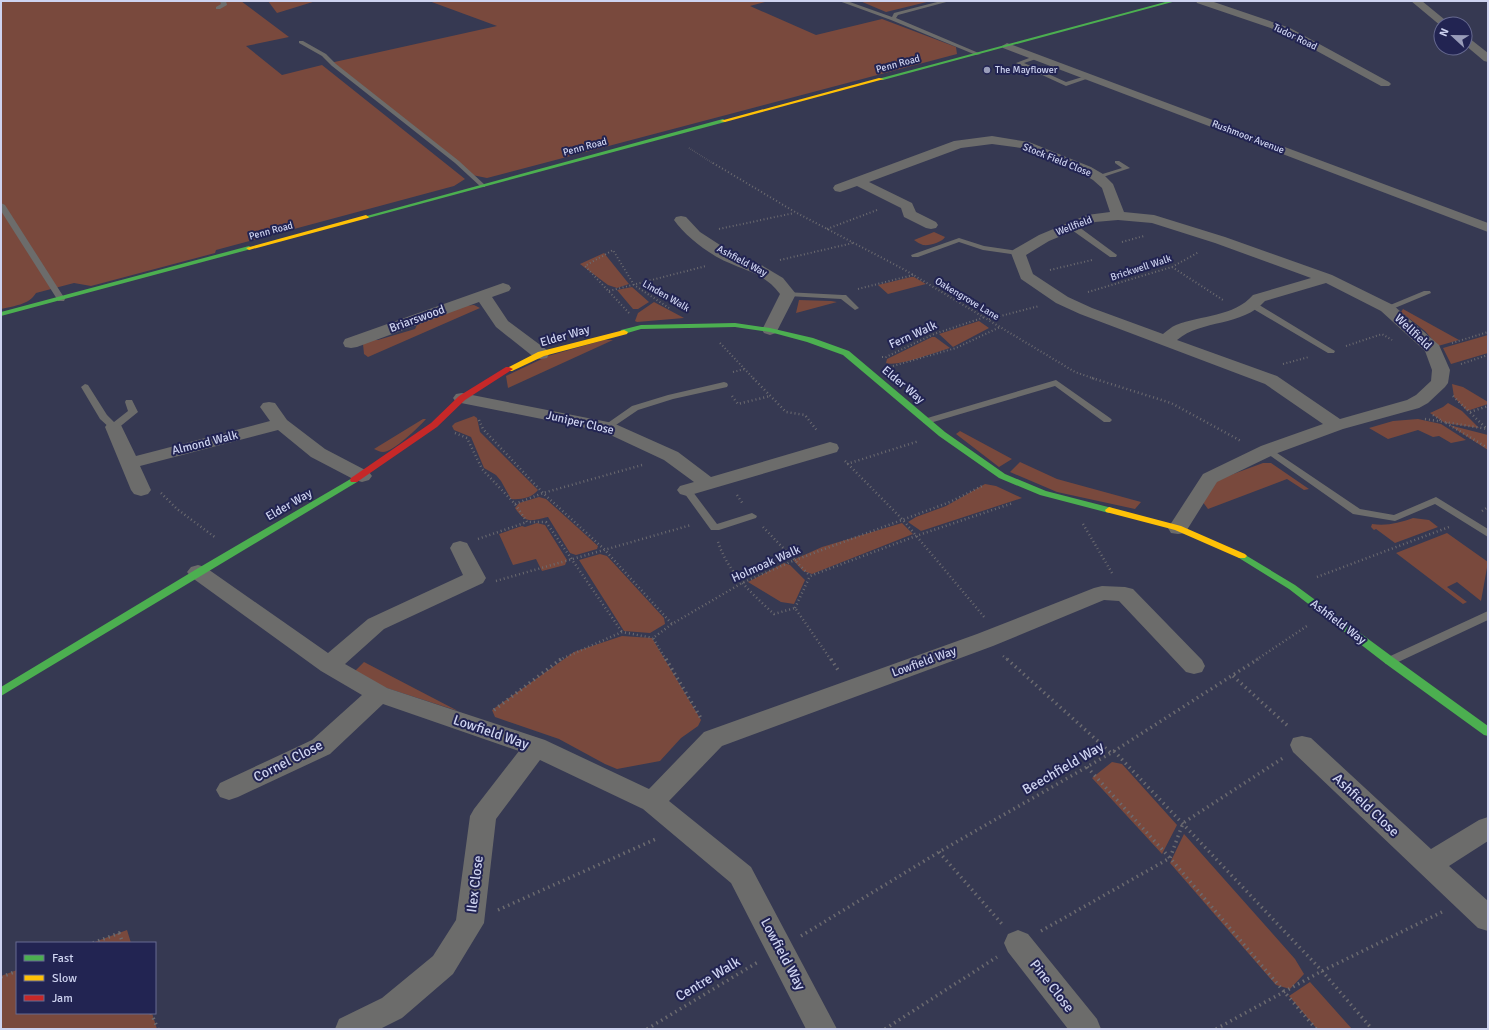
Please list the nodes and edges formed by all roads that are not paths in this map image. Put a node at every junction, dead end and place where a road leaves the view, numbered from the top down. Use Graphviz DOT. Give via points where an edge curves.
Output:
graph roads {
  1 [pos="223,1"];
  2 [pos="842,1"];
  3 [pos="947,1"];
  4 [pos="1174,1"];
  5 [pos="1201,1"];
  6 [pos="1416,1"];
  7 [pos="218,8"];
  8 [pos="1435,16"];
  9 [pos="893,19"];
  10 [pos="301,42"];
  11 [pos="1007,46"];
  12 [pos="1473,47"];
  13 [pos="978,54"];
  14 [pos="1037,57"];
  15 [pos="1488,59"];
  16 [pos="1090,77"];
  17 [pos="1385,84"];
  18 [pos="1117,162"];
  19 [pos="1098,177"];
  20 [pos="859,182"];
  21 [pos="483,186"];
  22 [pos="840,188"];
  23 [pos="1,205"];
  24 [pos="1118,216"];
  25 [pos="681,220"];
  26 [pos="931,225"];
  27 [pos="1072,226"];
  28 [pos="1488,228"];
  29 [pos="1018,253"];
  30 [pos="915,255"];
  31 [pos="1113,255"];
  32 [pos="1327,278"];
  33 [pos="503,288"];
  34 [pos="1427,293"];
  35 [pos="788,294"];
  36 [pos="483,296"];
  37 [pos="61,298"];
  38 [pos="855,308"];
  39 [pos="1248,308"];
  40 [pos="1387,308"];
  41 [pos="1,314"];
  42 [pos="770,330"];
  43 [pos="1165,342"];
  44 [pos="351,343"];
  45 [pos="1331,350"];
  46 [pos="541,354"];
  47 [pos="724,385"];
  48 [pos="85,388"];
  49 [pos="468,400"];
  50 [pos="129,402"];
  51 [pos="269,407"];
  52 [pos="1107,420"];
  53 [pos="927,421"];
  54 [pos="281,424"];
  55 [pos="1337,425"];
  56 [pos="114,427"];
  57 [pos="607,427"];
  58 [pos="830,448"];
  59 [pos="1268,450"];
  60 [pos="129,463"];
  61 [pos="362,476"];
  62 [pos="717,482"];
  63 [pos="140,490"];
  64 [pos="687,490"];
  65 [pos="752,516"];
  66 [pos="1178,528"];
  67 [pos="1488,534"];
  68 [pos="460,548"];
  69 [pos="198,572"];
  70 [pos="1488,615"];
  71 [pos="1390,661"];
  72 [pos="328,665"];
  73 [pos="1194,666"];
  74 [pos="1,692"];
  75 [pos="379,694"];
  76 [pos="1488,732"];
  77 [pos="1302,745"];
  78 [pos="536,747"];
  79 [pos="229,790"];
  80 [pos="652,802"];
  81 [pos="1488,828"];
  82 [pos="1430,864"];
  83 [pos="1488,919"];
  84 [pos="1018,943"];
  85 [pos="350,1029"];
  86 [pos="822,1029"];
  87 [pos="1086,1029"];
  1 -- 7 [label="lane" via="224,4"];
  2 -- 9 [label="lane"];
  3 -- 9 [label="lane" via="896,14"];
  4 -- 11 [label="main road, Penn Road"];
  5 -- 17 [label="street, Tudor Road" via="1286,30"];
  6 -- 8 [label="street"];
  9 -- 13 [label="lane"];
  10 -- 21 [label="lane" via="324,55"];
  11 -- 13 [label="main road, Penn Road"];
  11 -- 14 [label="street, Rushmoor Avenue"];
  12 -- 15 [label="street"];
  13 -- 21 [label="main road, Penn Road"];
  14 -- 16 [label="street, Rushmoor Avenue"];
  14 -- 16 [label="lane" via="1019,63 1066,84"];
  16 -- 28 [label="street, Rushmoor Avenue"];
  18 -- 19 [label="lane" via="1127,168"];
  19 -- 20 [label="street, Stock Field Close" via="1024,145 992,140 959,144"];
  19 -- 24 [label="street, Stock Field Close" via="1108,187"];
  20 -- 22 [label="street, Stock Field Close"];
  20 -- 26 [label="street" via="900,201 907,206 909,214"];
  21 -- 37 [label="main road, Penn Road"];
  23 -- 37 [label="lane"];
  24 -- 27 [label="street, Wellfield" via="1092,218"];
  24 -- 32 [label="street, Wellfield" via="1154,219"];
  25 -- 35 [label="street, Ashfield Way" via="695,235 732,259 753,266 778,281"];
  27 -- 29 [label="street, Wellfield"];
  27 -- 31 [label="lane"];
  29 -- 30 [label="lane" via="983,248 959,240"];
  29 -- 43 [label="street" via="1026,276 1062,300"];
  32 -- 39 [label="street" via="1259,298"];
  32 -- 40 [label="street, Wellfield"];
  33 -- 36 [label="street, Briarswood"];
  34 -- 40 [label="lane"];
  35 -- 38 [label="lane" via="843,297"];
  35 -- 42 [label="street"];
  36 -- 44 [label="street, Briarswood"];
  36 -- 46 [label="street" via="502,324"];
  37 -- 41 [label="main road, Penn Road"];
  39 -- 43 [label="street" via="1180,329"];
  39 -- 45 [label="lane"];
  40 -- 55 [label="street, Wellfield" via="1432,349 1440,377 1422,399 1413,404"];
  42 -- 46 [label="main road, Elder Way" via="702,325 641,327"];
  42 -- 53 [label="main road, Elder Way" via="810,340 846,353"];
  43 -- 55 [label="street" via="1270,380"];
  46 -- 49 [label="main road, Elder Way" via="499,374"];
  47 -- 57 [label="lane" via="635,408"];
  48 -- 56 [label="lane" via="103,418"];
  49 -- 57 [label="street, Juniper Close"];
  49 -- 61 [label="main road, Elder Way"];
  50 -- 56 [label="lane" via="134,412"];
  51 -- 54 [label="street"];
  52 -- 53 [label="lane" via="1056,383"];
  53 -- 66 [label="main road, Elder Way" via="1002,476 1069,501"];
  54 -- 60 [label="street, Almond Walk"];
  54 -- 61 [label="street" via="318,453"];
  55 -- 59 [label="street"];
  56 -- 60 [label="street"];
  57 -- 62 [label="street, Juniper Close" via="671,456"];
  58 -- 62 [label="street"];
  59 -- 66 [label="street" via="1210,478"];
  59 -- 67 [label="lane" via="1357,512 1395,518 1436,500"];
  60 -- 63 [label="street"];
  61 -- 69 [label="main road, Elder Way"];
  62 -- 64 [label="street"];
  64 -- 65 [label="lane" via="712,524"];
  66 -- 71 [label="main road, Ashfield Way" via="1236,552 1292,587"];
  68 -- 72 [label="street" via="475,578 376,624"];
  69 -- 72 [label="street, Lowfield Way"];
  69 -- 74 [label="main road, Elder Way"];
  70 -- 71 [label="lane"];
  71 -- 76 [label="main road, Ashfield Way"];
  72 -- 75 [label="street, Lowfield Way"];
  73 -- 80 [label="street, Lowfield Way" via="1125,594 1102,593 992,637 713,739"];
  75 -- 78 [label="street, Lowfield Way"];
  75 -- 79 [label="street, Cornel Close" via="321,747"];
  77 -- 82 [label="street, Ashfield Close"];
  78 -- 80 [label="street, Lowfield Way"];
  78 -- 85 [label="street, Ilex Close" via="483,816 470,923 444,965 392,1008"];
  80 -- 86 [label="street, Lowfield Way" via="741,875"];
  81 -- 82 [label="street"];
  82 -- 83 [label="street, Ashfield Close"];
  84 -- 87 [label="street, Pine Close"];
}
